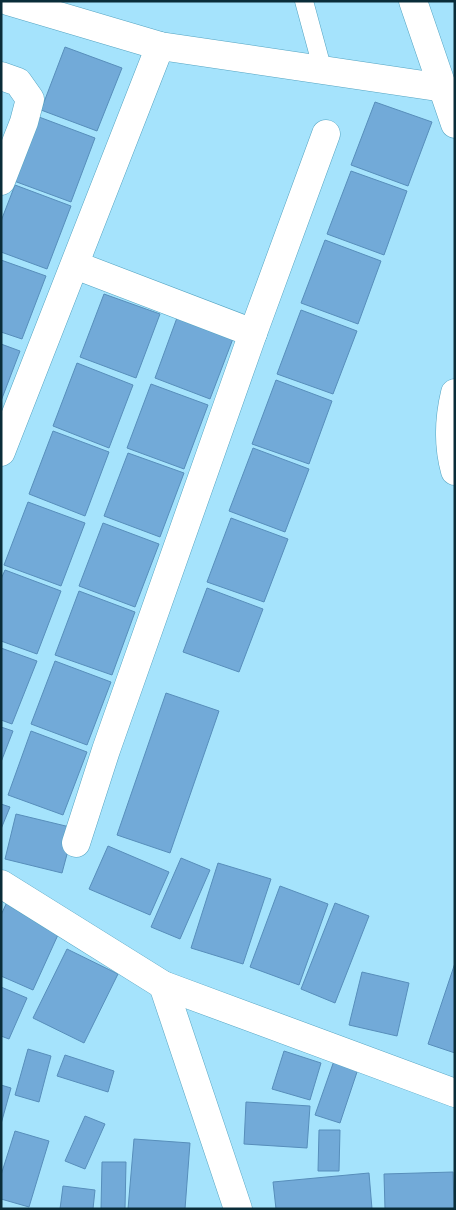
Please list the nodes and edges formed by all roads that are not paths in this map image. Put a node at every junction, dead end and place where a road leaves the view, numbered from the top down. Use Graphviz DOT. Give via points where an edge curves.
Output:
graph roads {
  1 [pos="8,1"];
  2 [pos="304,1"];
  3 [pos="413,1"];
  4 [pos="160,46"];
  5 [pos="323,71"];
  6 [pos="1,76"];
  7 [pos="444,88"];
  8 [pos="455,124"];
  9 [pos="326,134"];
  10 [pos="1,181"];
  11 [pos="75,265"];
  12 [pos="253,333"];
  13 [pos="455,392"];
  14 [pos="1,452"];
  15 [pos="455,471"];
  16 [pos="76,843"];
  17 [pos="1,884"];
  18 [pos="163,985"];
  19 [pos="455,1093"];
  20 [pos="238,1209"];
  1 -- 4 [label="street"];
  2 -- 5 [label="lane"];
  3 -- 7 [label="street"];
  4 -- 5 [label="street"];
  4 -- 11 [label="street"];
  5 -- 7 [label="street"];
  6 -- 10 [label="street" via="18,82 30,99"];
  7 -- 8 [label="street"];
  9 -- 12 [label="street"];
  11 -- 12 [label="street"];
  11 -- 14 [label="street"];
  12 -- 16 [label="street"];
  13 -- 15 [label="street" via="450,413 451,459"];
  17 -- 18 [label="street"];
  18 -- 19 [label="street"];
  18 -- 20 [label="street"];
}
